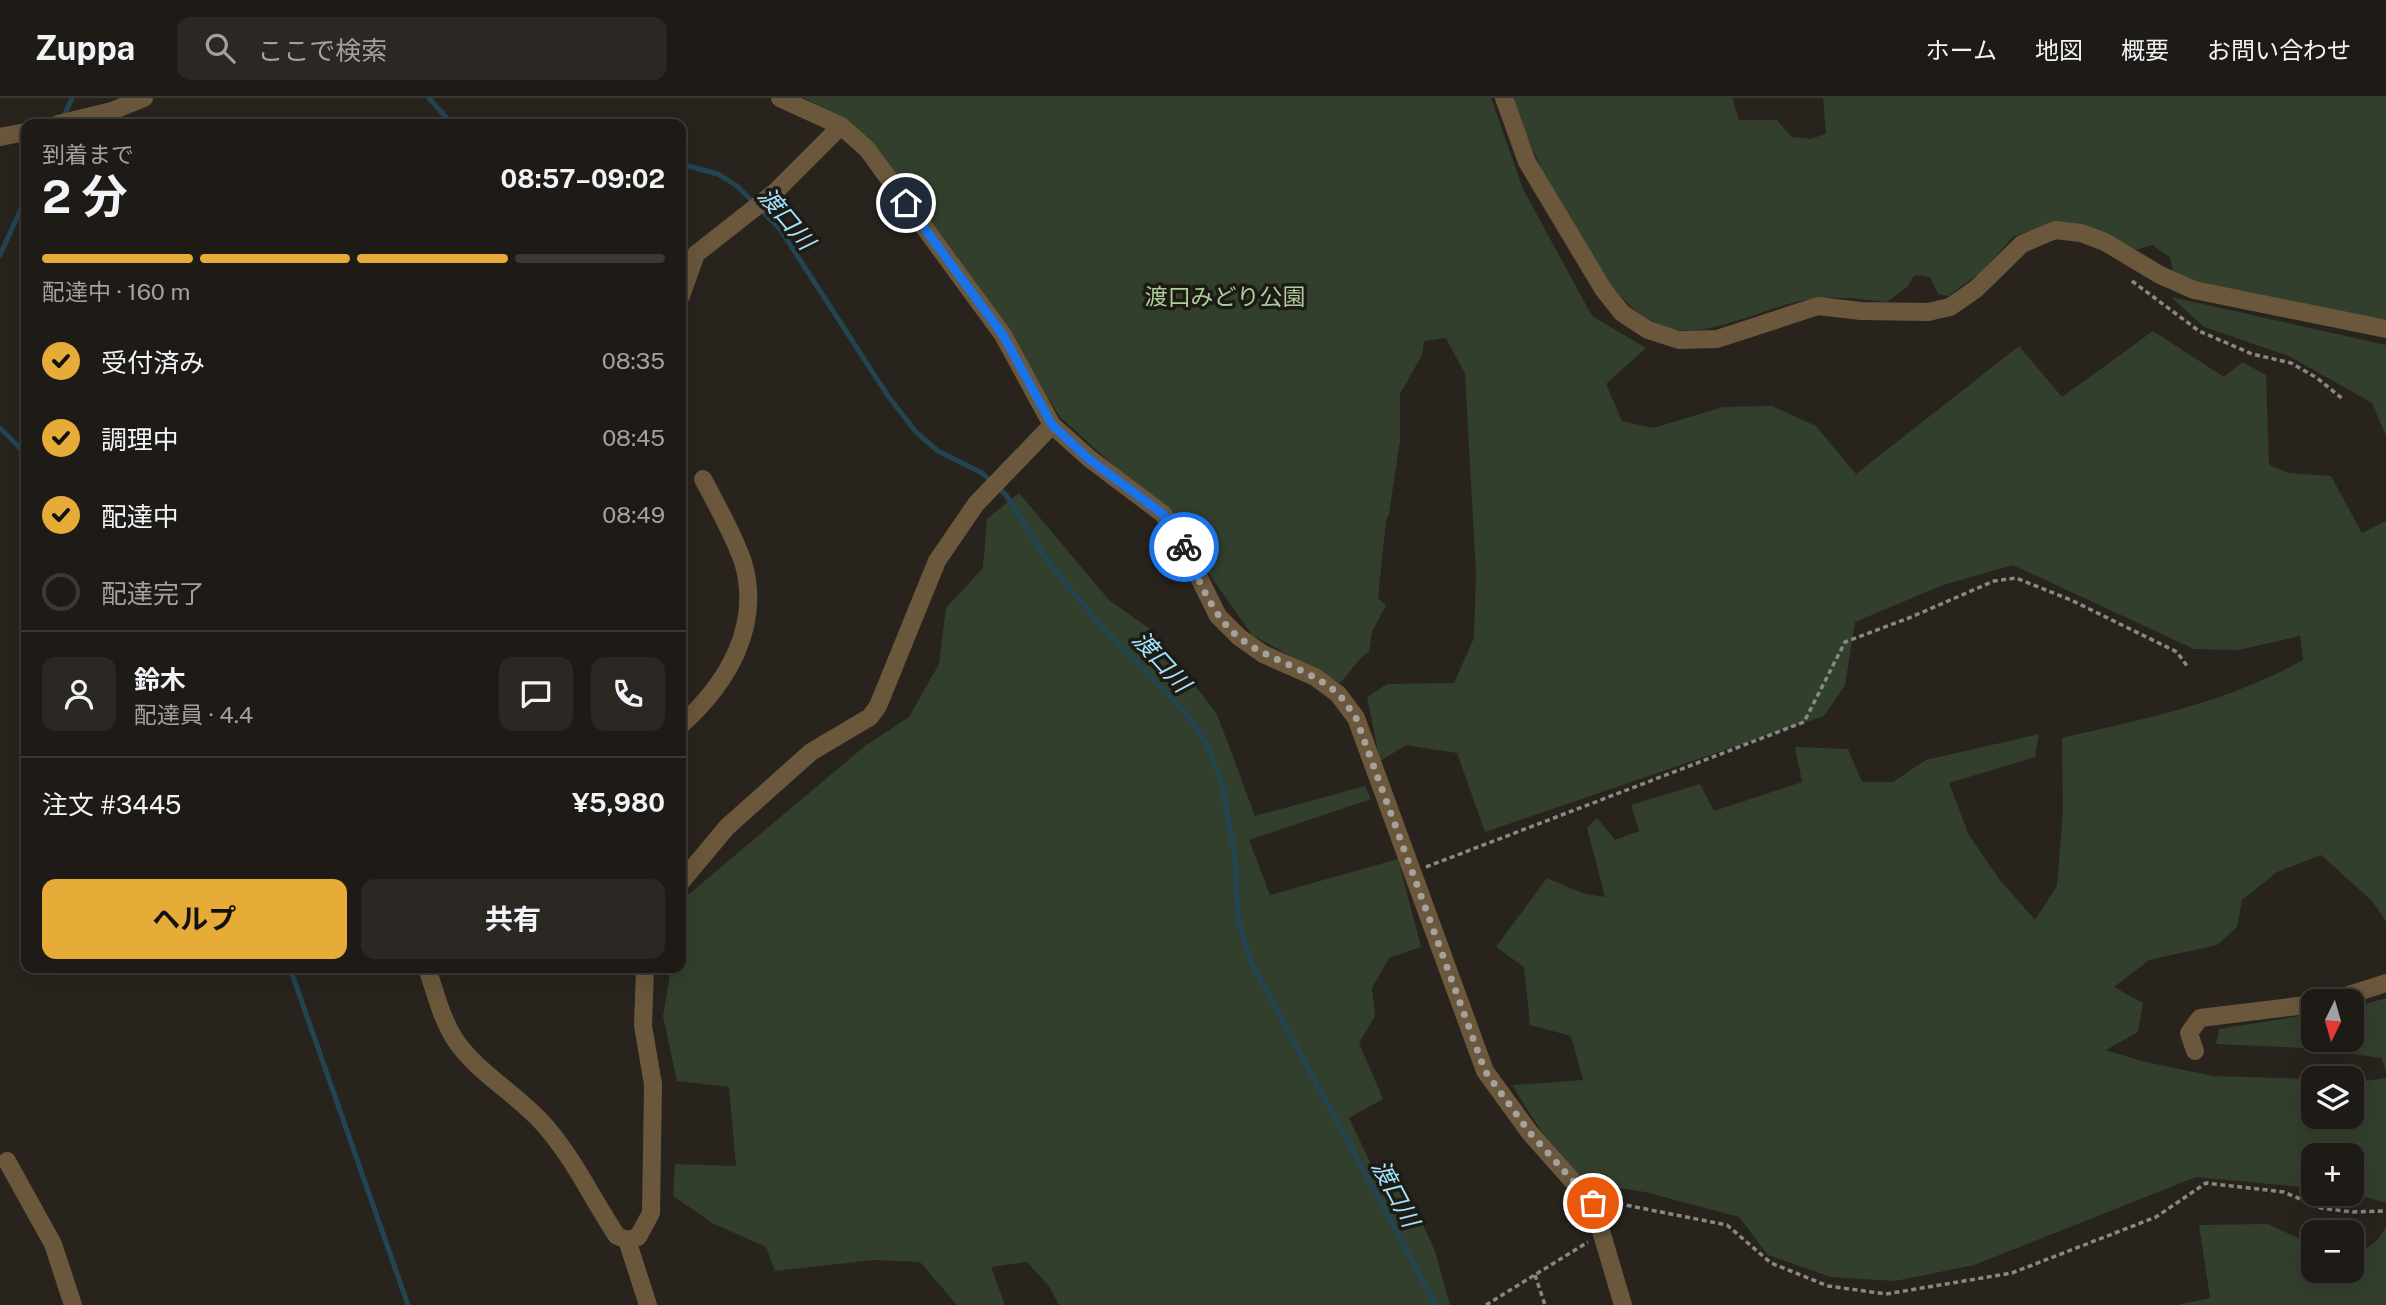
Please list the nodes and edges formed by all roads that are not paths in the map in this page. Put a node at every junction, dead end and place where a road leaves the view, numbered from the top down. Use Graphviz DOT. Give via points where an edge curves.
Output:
graph roads {
  1 [pos="145,98"];
  2 [pos="780,98"];
  3 [pos="1504,98"];
  4 [pos="113,118"];
  5 [pos="841,126"];
  6 [pos="21,133"];
  7 [pos="0,137"];
  8 [pos="686,282"];
  9 [pos="2386,329"];
  10 [pos="1052,425"];
  11 [pos="703,479"];
  12 [pos="686,721"];
  13 [pos="686,876"];
  14 [pos="429,973"];
  15 [pos="645,973"];
  16 [pos="2386,983"];
  17 [pos="2364,990"];
  18 [pos="2301,1006"];
  19 [pos="2196,1051"];
  20 [pos="7,1161"];
  21 [pos="627,1240"];
  22 [pos="74,1305"];
  23 [pos="648,1305"];
  24 [pos="1623,1305"];
  1 -- 4 [label="street"];
  2 -- 5 [label="street"];
  3 -- 9 [label="street" via="1527,162 1603,289 1631,319 1679,340 1717,339 1818,306 1928,312 1950,307 1976,289 2022,244 2055,230 2105,242 2194,290"];
  5 -- 8 [label="street" via="775,192 696,254"];
  5 -- 10 [label="street" via="867,149 1003,335"];
  6 -- 7 [label="street"];
  10 -- 13 [label="street" via="976,505 937,561 870,717 811,752 727,827"];
  10 -- 24 [label="street" via="1090,460 1163,514 1218,616 1239,637 1263,654 1315,677 1338,694 1356,718 1485,1071 1530,1133 1593,1203"];
  11 -- 12 [label="street" via="732,534 748,594 744,636 731,666 704,705"];
  14 -- 21 [label="street" via="455,1039 545,1126 580,1173 617,1236"];
  15 -- 21 [label="street" via="643,1026 653,1084 651,1213 638,1237"];
  16 -- 17 [label="street"];
  18 -- 19 [label="street" via="2200,1018 2189,1033"];
  20 -- 22 [label="street" via="53,1244"];
  21 -- 23 [label="street"];
}
